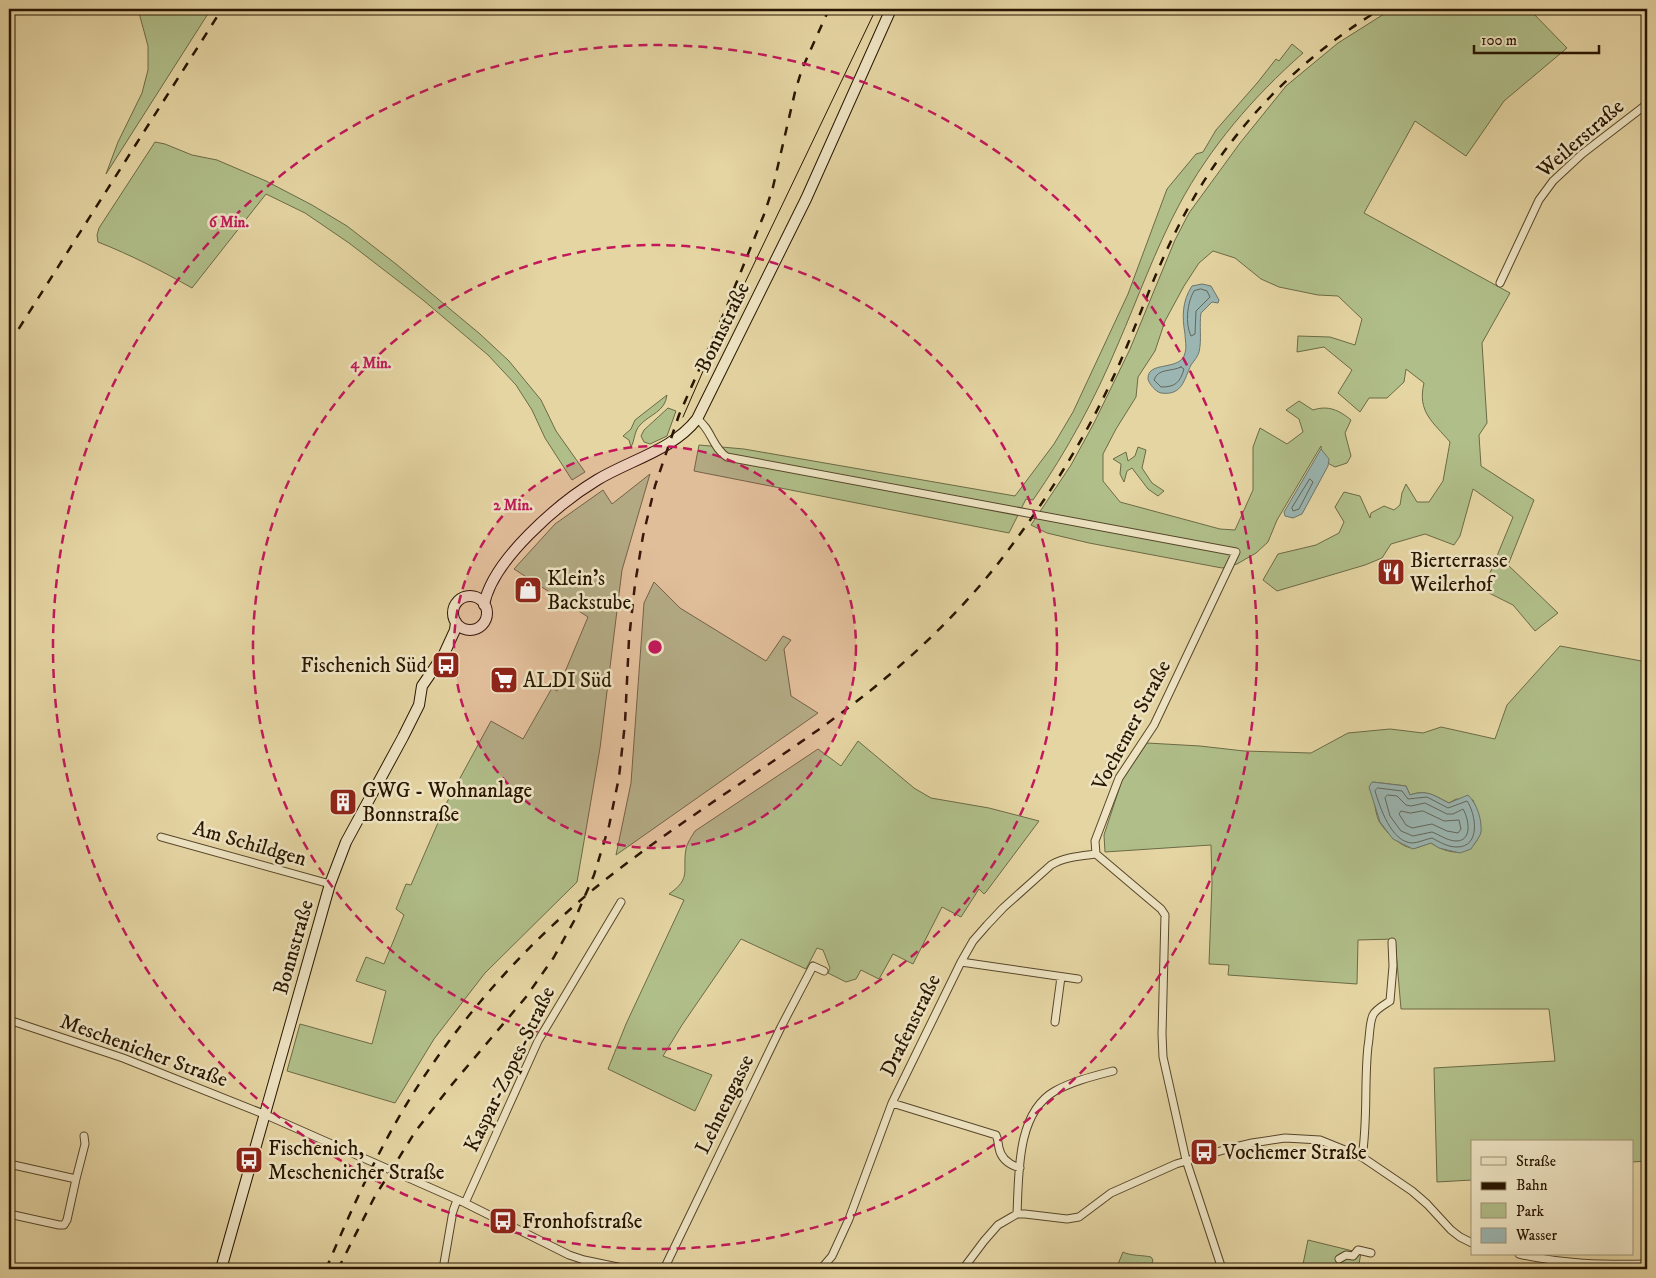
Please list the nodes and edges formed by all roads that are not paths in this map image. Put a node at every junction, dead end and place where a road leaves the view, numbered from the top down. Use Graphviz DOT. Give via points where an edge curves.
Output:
graph roads {
  1 [pos="891,9"];
  2 [pos="1647,104"];
  3 [pos="1500,283"];
  4 [pos="697,418"];
  5 [pos="492,584"];
  6 [pos="470,596"];
  7 [pos="484,605"];
  8 [pos="456,622"];
  9 [pos="472,629"];
  10 [pos="444,654"];
  11 [pos="161,837"];
  12 [pos="1096,854"];
  13 [pos="330,884"];
  14 [pos="621,902"];
  15 [pos="1392,942"];
  16 [pos="961,962"];
  17 [pos="824,972"];
  18 [pos="1062,977"];
  19 [pos="1078,979"];
  20 [pos="9,1021"];
  21 [pos="1055,1022"];
  22 [pos="1113,1071"];
  23 [pos="892,1103"];
  24 [pos="266,1115"];
  25 [pos="84,1136"];
  26 [pos="1362,1157"];
  27 [pos="1186,1160"];
  28 [pos="9,1164"];
  29 [pos="1020,1168"];
  30 [pos="76,1179"];
  31 [pos="461,1201"];
  32 [pos="9,1214"];
  33 [pos="1017,1214"];
  34 [pos="1471,1242"];
  35 [pos="1371,1253"];
  36 [pos="1528,1256"];
  37 [pos="1339,1259"];
  38 [pos="1647,1264"];
  39 [pos="221,1269"];
  40 [pos="443,1269"];
  41 [pos="627,1269"];
  42 [pos="664,1269"];
  43 [pos="821,1269"];
  44 [pos="963,1269"];
  45 [pos="1222,1269"];
  1 -- 4 [label="main road, Bonnstraße" via="806,200"];
  2 -- 3 [label="street, Weilerstraße" via="1582,154 1538,200"];
  4 -- 5 [label="main road, Bonnstraße" via="683,435 597,480 557,509 529,535"];
  4 -- 12 [label="street, Vochemer Straße" via="727,457 1236,552 1154,725 1119,778 1095,841"];
  5 -- 6 [label="main road, Bonnstraße"];
  5 -- 7 [label="main road, Bonnstraße"];
  6 -- 7 [label="main road" via="481,600"];
  6 -- 8 [label="main road" via="456,602 453,612"];
  7 -- 9 [label="main road" via="484,621"];
  8 -- 9 [label="main road" via="463,628"];
  8 -- 10 [label="main road, Bonnstraße"];
  9 -- 10 [label="main road, Bonnstraße"];
  10 -- 13 [label="main road, Bonnstraße" via="422,686 419,704 346,842"];
  11 -- 13 [label="street, Am Schildgen"];
  12 -- 16 [label="street, Drafenstraße" via="1068,858 1051,865 987,925"];
  12 -- 27 [label="street" via="1165,915 1163,1049"];
  13 -- 24 [label="main road, Bonnstraße"];
  14 -- 31 [label="street, Kaspar-Zopes-Straße" via="538,1041"];
  15 -- 26 [label="street" via="1390,1001 1373,1015 1370,1028"];
  16 -- 18 [label="street"];
  16 -- 23 [label="street, Drafenstraße"];
  17 -- 42 [label="street, Lehnengasse" via="813,966"];
  18 -- 19 [label="street"];
  18 -- 21 [label="street"];
  20 -- 24 [label="street, Meschenicher Straße" via="123,1058"];
  22 -- 29 [label="street" via="1068,1085 1039,1105 1024,1136"];
  23 -- 29 [label="street" via="996,1135 1005,1160"];
  23 -- 43 [label="street, Drafenstraße" via="849,1219 832,1256"];
  24 -- 31 [label="street, Meschenicher Straße"];
  24 -- 39 [label="main road, Bonnstraße"];
  25 -- 30 [label="street"];
  26 -- 27 [label="street" via="1320,1140 1285,1138"];
  26 -- 34 [label="street" via="1412,1191 1451,1230"];
  27 -- 33 [label="street" via="1117,1190 1079,1217 1067,1219"];
  27 -- 45 [label="street"];
  28 -- 30 [label="street"];
  29 -- 33 [label="street"];
  30 -- 32 [label="street" via="64,1225"];
  31 -- 40 [label="street" via="451,1219"];
  31 -- 41 [label="street, Meschenicher Straße" via="569,1255"];
  33 -- 44 [label="street" via="998,1225"];
  35 -- 37 [label="street" via="1358,1250 1353,1256"];
  36 -- 38 [label="street" via="1603,1265"];
}
